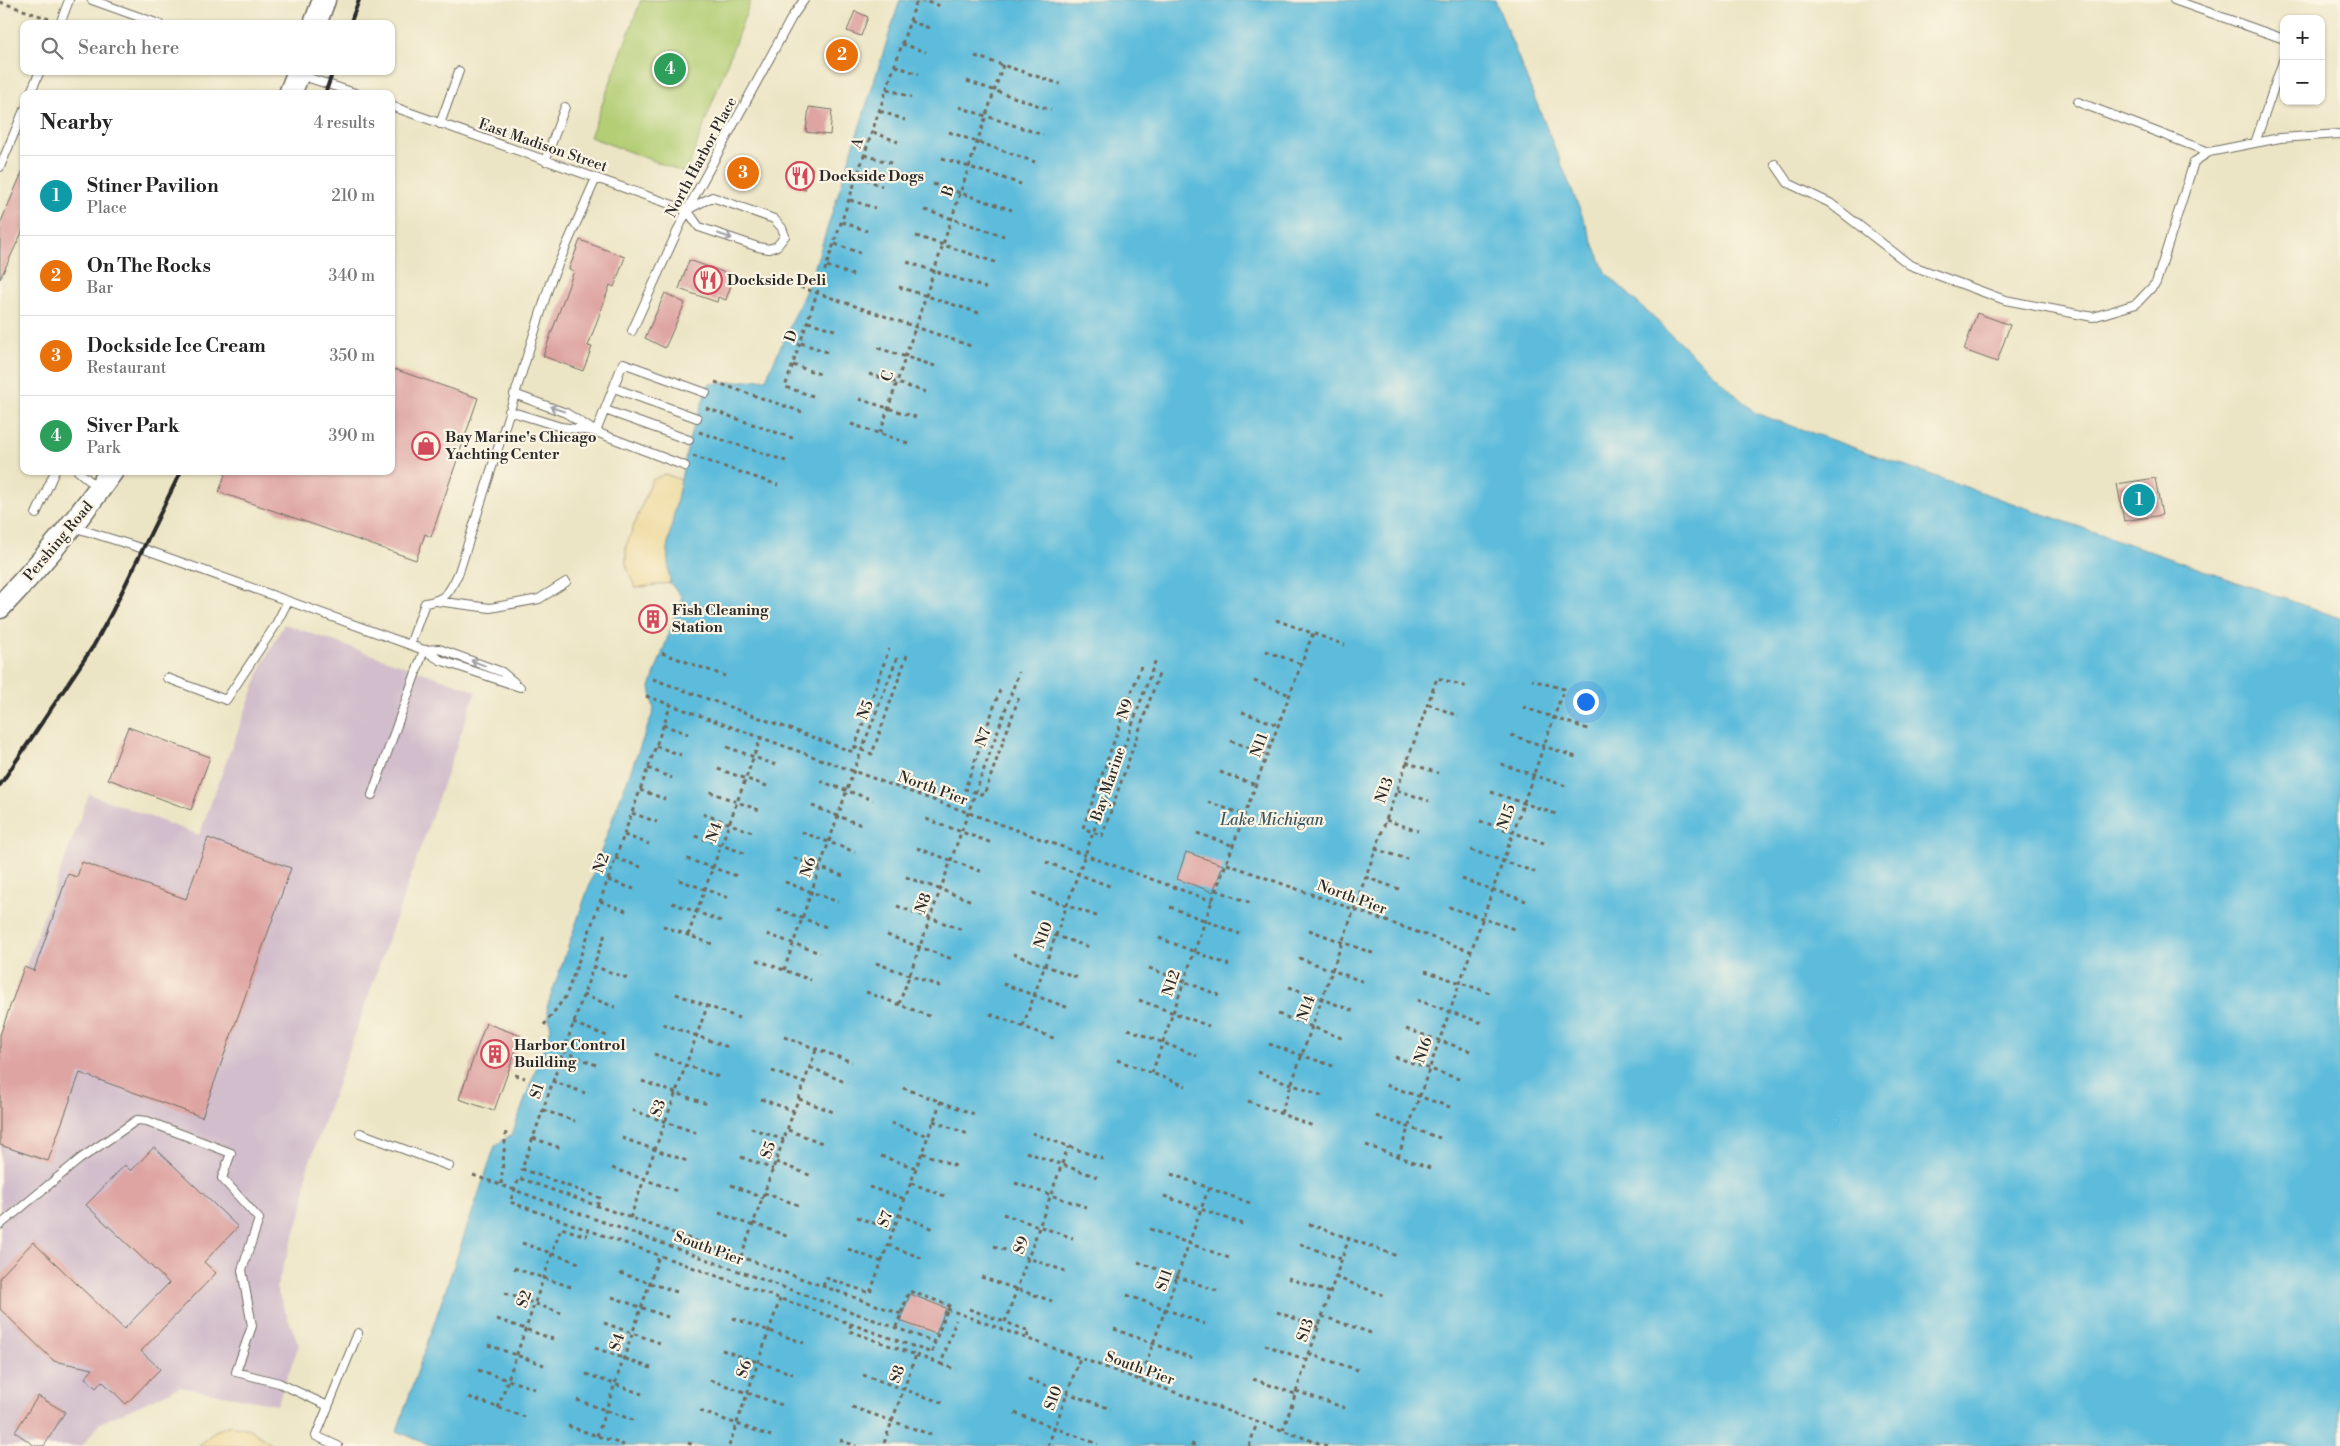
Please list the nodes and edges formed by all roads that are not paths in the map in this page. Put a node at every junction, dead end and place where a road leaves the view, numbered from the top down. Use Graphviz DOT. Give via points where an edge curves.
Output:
graph roads {
  1 [pos="70,0"];
  2 [pos="92,0"];
  3 [pos="324,0"];
  4 [pos="804,0"];
  5 [pos="2174,0"];
  6 [pos="61,20"];
  7 [pos="148,20"];
  8 [pos="316,20"];
  9 [pos="2280,38"];
  10 [pos="2283,60"];
  11 [pos="458,71"];
  12 [pos="38,75"];
  13 [pos="294,78"];
  14 [pos="32,90"];
  15 [pos="342,90"];
  16 [pos="2078,102"];
  17 [pos="395,107"];
  18 [pos="565,107"];
  19 [pos="20,120"];
  20 [pos="440,124"];
  21 [pos="2340,134"];
  22 [pos="2255,143"];
  23 [pos="2209,152"];
  24 [pos="545,161"];
  25 [pos="1775,164"];
  26 [pos="0,167"];
  27 [pos="596,178"];
  28 [pos="687,210"];
  29 [pos="632,331"];
  30 [pos="614,388"];
  31 [pos="706,393"];
  32 [pos="514,394"];
  33 [pos="605,410"];
  34 [pos="510,411"];
  35 [pos="697,418"];
  36 [pos="596,432"];
  37 [pos="689,440"];
  38 [pos="684,466"];
  39 [pos="53,475"];
  40 [pos="90,475"];
  41 [pos="105,480"];
  42 [pos="36,514"];
  43 [pos="71,527"];
  44 [pos="566,582"];
  45 [pos="288,601"];
  46 [pos="436,601"];
  47 [pos="0,607"];
  48 [pos="410,645"];
  49 [pos="424,650"];
  50 [pos="167,678"];
  51 [pos="372,795"];
  52 [pos="360,1133"];
  53 [pos="449,1166"];
  54 [pos="0,1226"];
  55 [pos="358,1333"];
  56 [pos="328,1406"];
  57 [pos="338,1446"];
  1 -- 6 [label="lane"];
  2 -- 7 [label="lane"];
  3 -- 8 [label="street"];
  4 -- 28 [label="lane, North Harbor Place"];
  5 -- 9 [label="lane"];
  10 -- 22 [label="lane"];
  11 -- 20 [label="lane"];
  12 -- 14 [label="lane"];
  13 -- 15 [label="lane"];
  16 -- 23 [label="lane"];
  17 -- 20 [label="lane, East Madison Street"];
  18 -- 24 [label="lane"];
  19 -- 26 [label="lane"];
  20 -- 24 [label="lane, East Madison Street"];
  21 -- 22 [label="lane"];
  22 -- 23 [label="lane"];
  23 -- 25 [label="lane" via="2194,162 2156,283 2136,304 2093,318 2005,300 1910,264 1830,203 1788,183"];
  24 -- 27 [label="lane, East Madison Street"];
  27 -- 28 [label="lane, East Madison Street"];
  27 -- 32 [label="lane" via="550,283"];
  28 -- 28 [label="lane, East Madison Street, one-way" via="699,227 758,247 769,249 777,246 785,236 774,220 712,197"];
  28 -- 29 [label="lane, North Harbor Place"];
  30 -- 31 [label="lane" via="623,363"];
  30 -- 33 [label="lane"];
  30 -- 35 [label="lane"];
  32 -- 34 [label="lane"];
  36 -- 32 [label="lane, one-way" via="566,412"];
  33 -- 36 [label="lane"];
  33 -- 37 [label="lane"];
  34 -- 36 [label="lane" via="561,427"];
  34 -- 46 [label="lane" via="458,572 448,593"];
  36 -- 38 [label="lane"];
  39 -- 42 [label="lane"];
  40 -- 41 [label="lane"];
  41 -- 43 [label="street, Pershing Road"];
  43 -- 45 [label="lane"];
  43 -- 47 [label="street, Pershing Road"];
  44 -- 46 [label="lane" via="539,599 490,608"];
  45 -- 48 [label="lane"];
  45 -- 50 [label="lane" via="226,700"];
  46 -- 48 [label="lane" via="425,602"];
  48 -- 49 [label="lane"];
  49 -- 49 [label="lane, one-way" via="440,660 520,687 502,672 439,649"];
  49 -- 51 [label="lane"];
  52 -- 53 [label="lane"];
  54 -- 56 [label="lane" via="80,1159 138,1120 231,1153 222,1178 259,1219 242,1270 252,1326 236,1372 279,1384"];
  55 -- 56 [label="lane"];
  56 -- 57 [label="lane" via="316,1436"];
}
